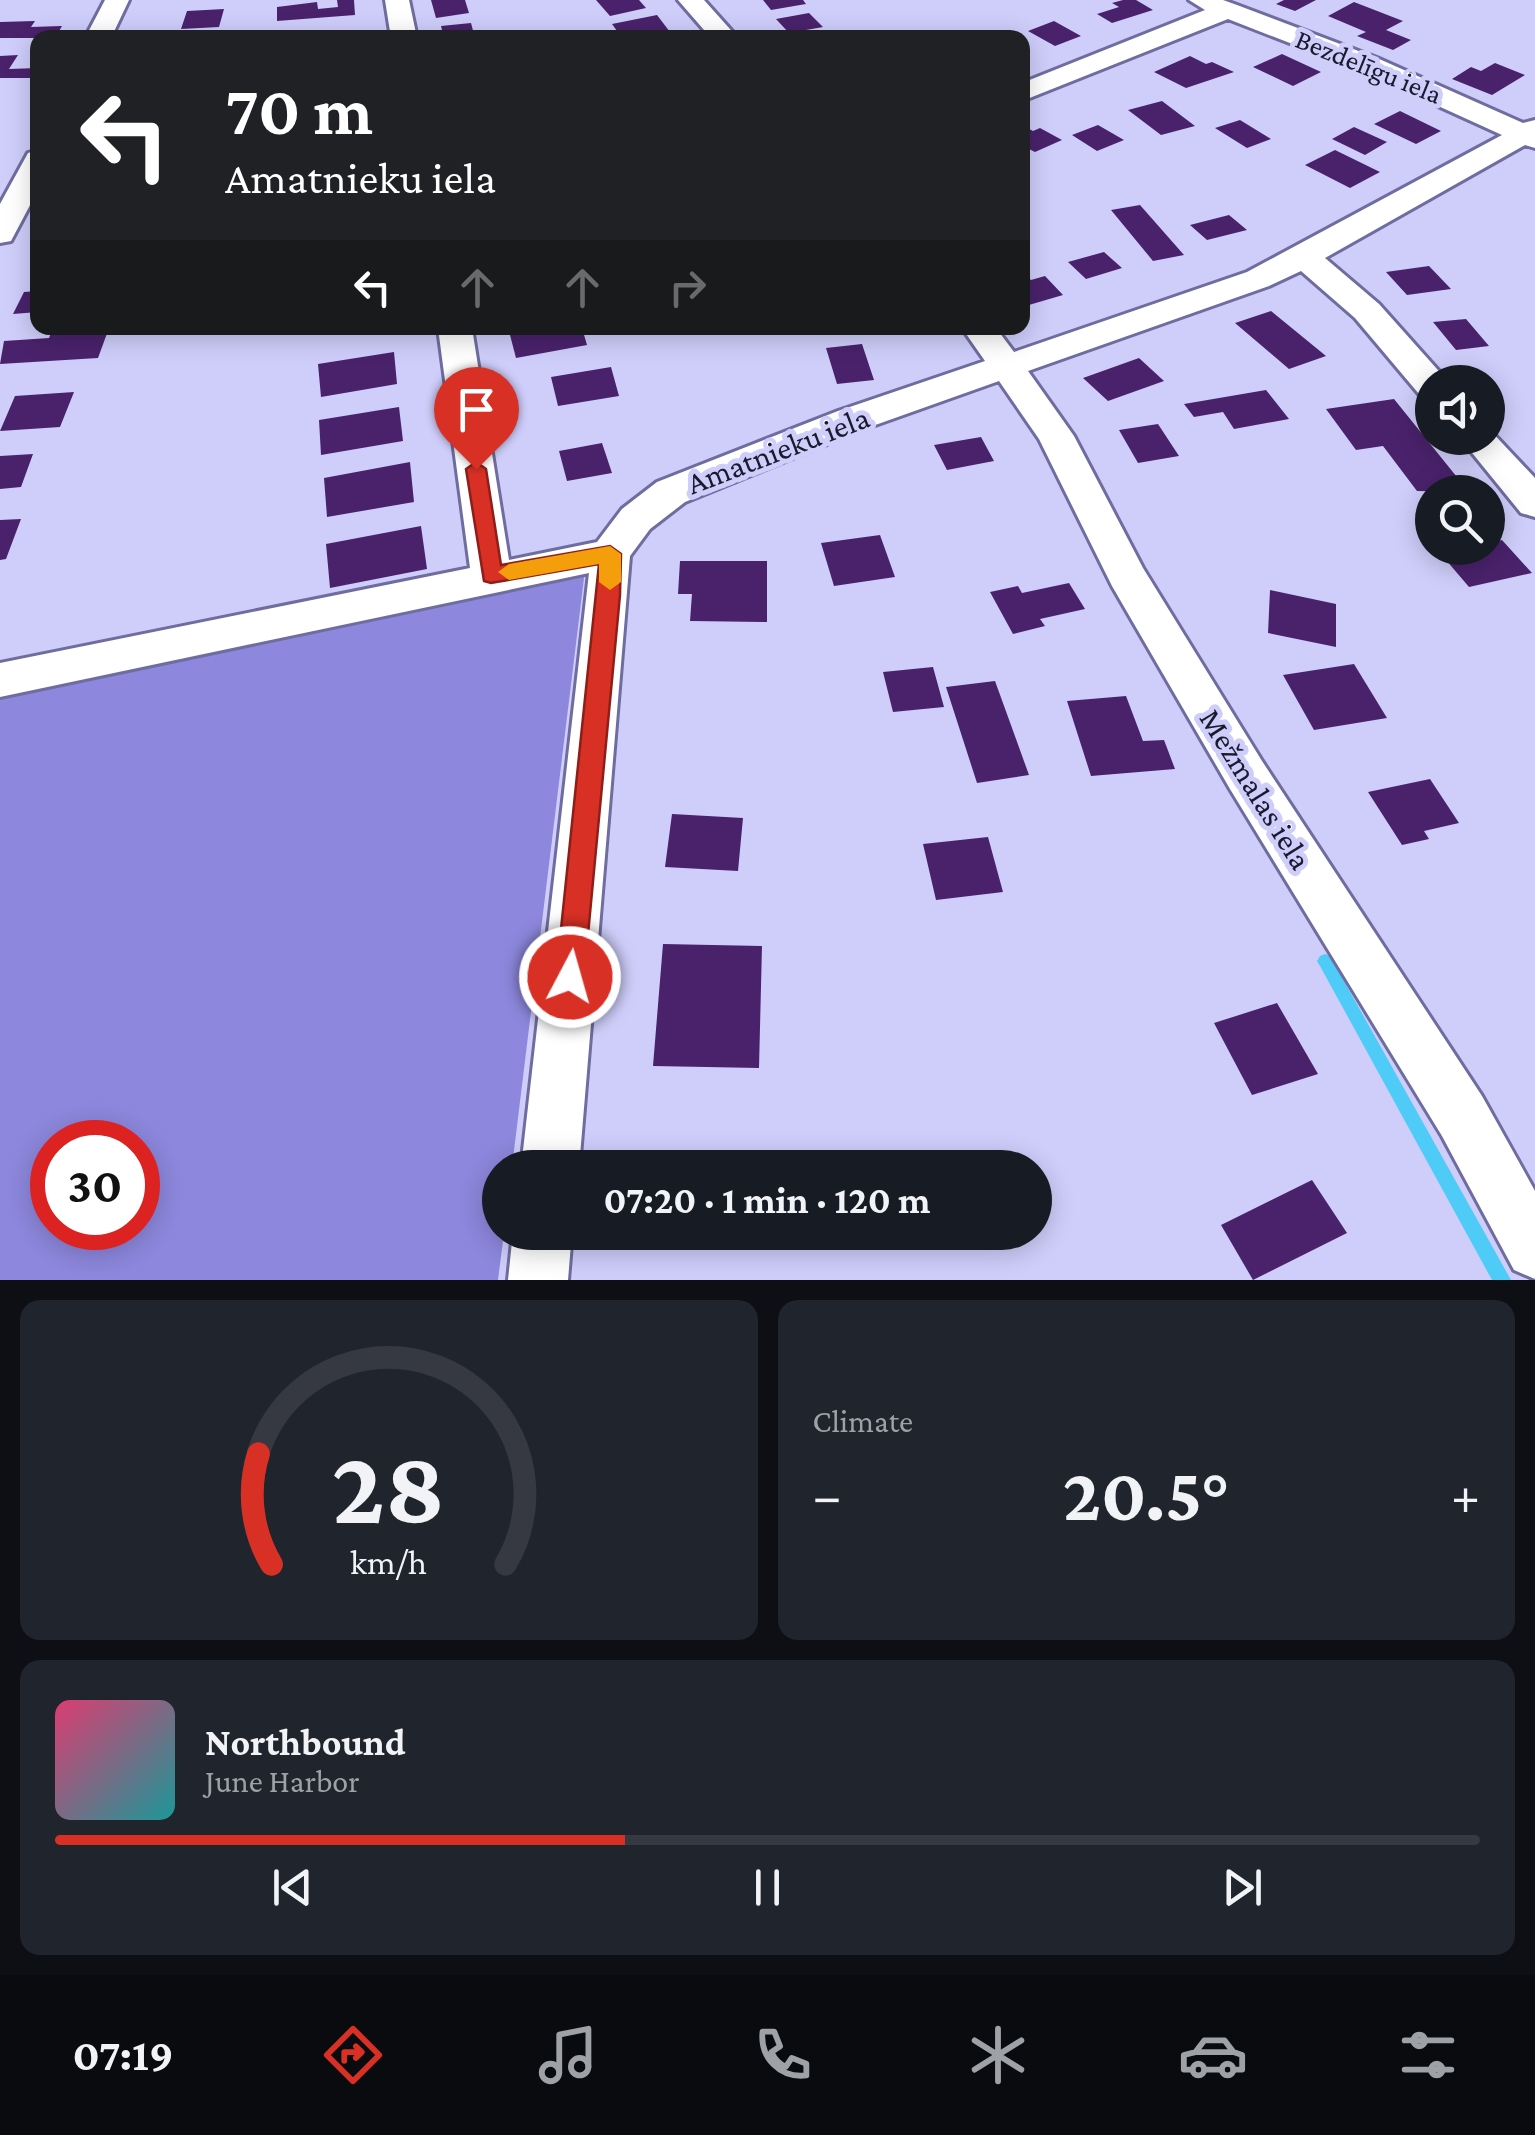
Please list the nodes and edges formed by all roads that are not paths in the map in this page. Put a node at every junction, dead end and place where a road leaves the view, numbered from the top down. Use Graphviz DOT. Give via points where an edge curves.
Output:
graph roads {
  1 [pos="117,0"];
  2 [pos="398,0"];
  3 [pos="690,0"];
  4 [pos="1201,0"];
  5 [pos="1228,10"];
  6 [pos="102,30"];
  7 [pos="403,30"];
  8 [pos="718,30"];
  9 [pos="1030,90"];
  10 [pos="1532,134"];
  11 [pos="30,175"];
  12 [pos="0,234"];
  13 [pos="1304,257"];
  14 [pos="456,335"];
  15 [pos="984,335"];
  16 [pos="1415,366"];
  17 [pos="1009,367"];
  18 [pos="1493,455"];
  19 [pos="1535,503"];
  20 [pos="610,554"];
  21 [pos="491,575"];
  22 [pos="0,680"];
  23 [pos="552,1150"];
  24 [pos="541,1250"];
  25 [pos="1535,1250"];
  26 [pos="538,1280"];
  1 -- 6 [label="street"];
  2 -- 7 [label="street"];
  3 -- 8 [label="street"];
  4 -- 5 [label="street, Bezdelīgu iela"];
  5 -- 9 [label="street"];
  5 -- 10 [label="street, Bezdelīgu iela"];
  10 -- 13 [label="street, Amatnieku iela"];
  11 -- 12 [label="street"];
  13 -- 16 [label="street" via="1367,311"];
  13 -- 17 [label="street, Amatnieku iela"];
  14 -- 21 [label="street"];
  15 -- 17 [label="street, Mežmalas iela"];
  17 -- 20 [label="street, Amatnieku iela" via="851,420 671,492 636,519"];
  17 -- 25 [label="street, Mežmalas iela" via="1056,436 1126,575 1462,1116"];
  18 -- 19 [label="street"];
  20 -- 21 [label="street"];
  20 -- 23 [label="street"];
  21 -- 22 [label="street"];
  24 -- 26 [label="street"];
}
